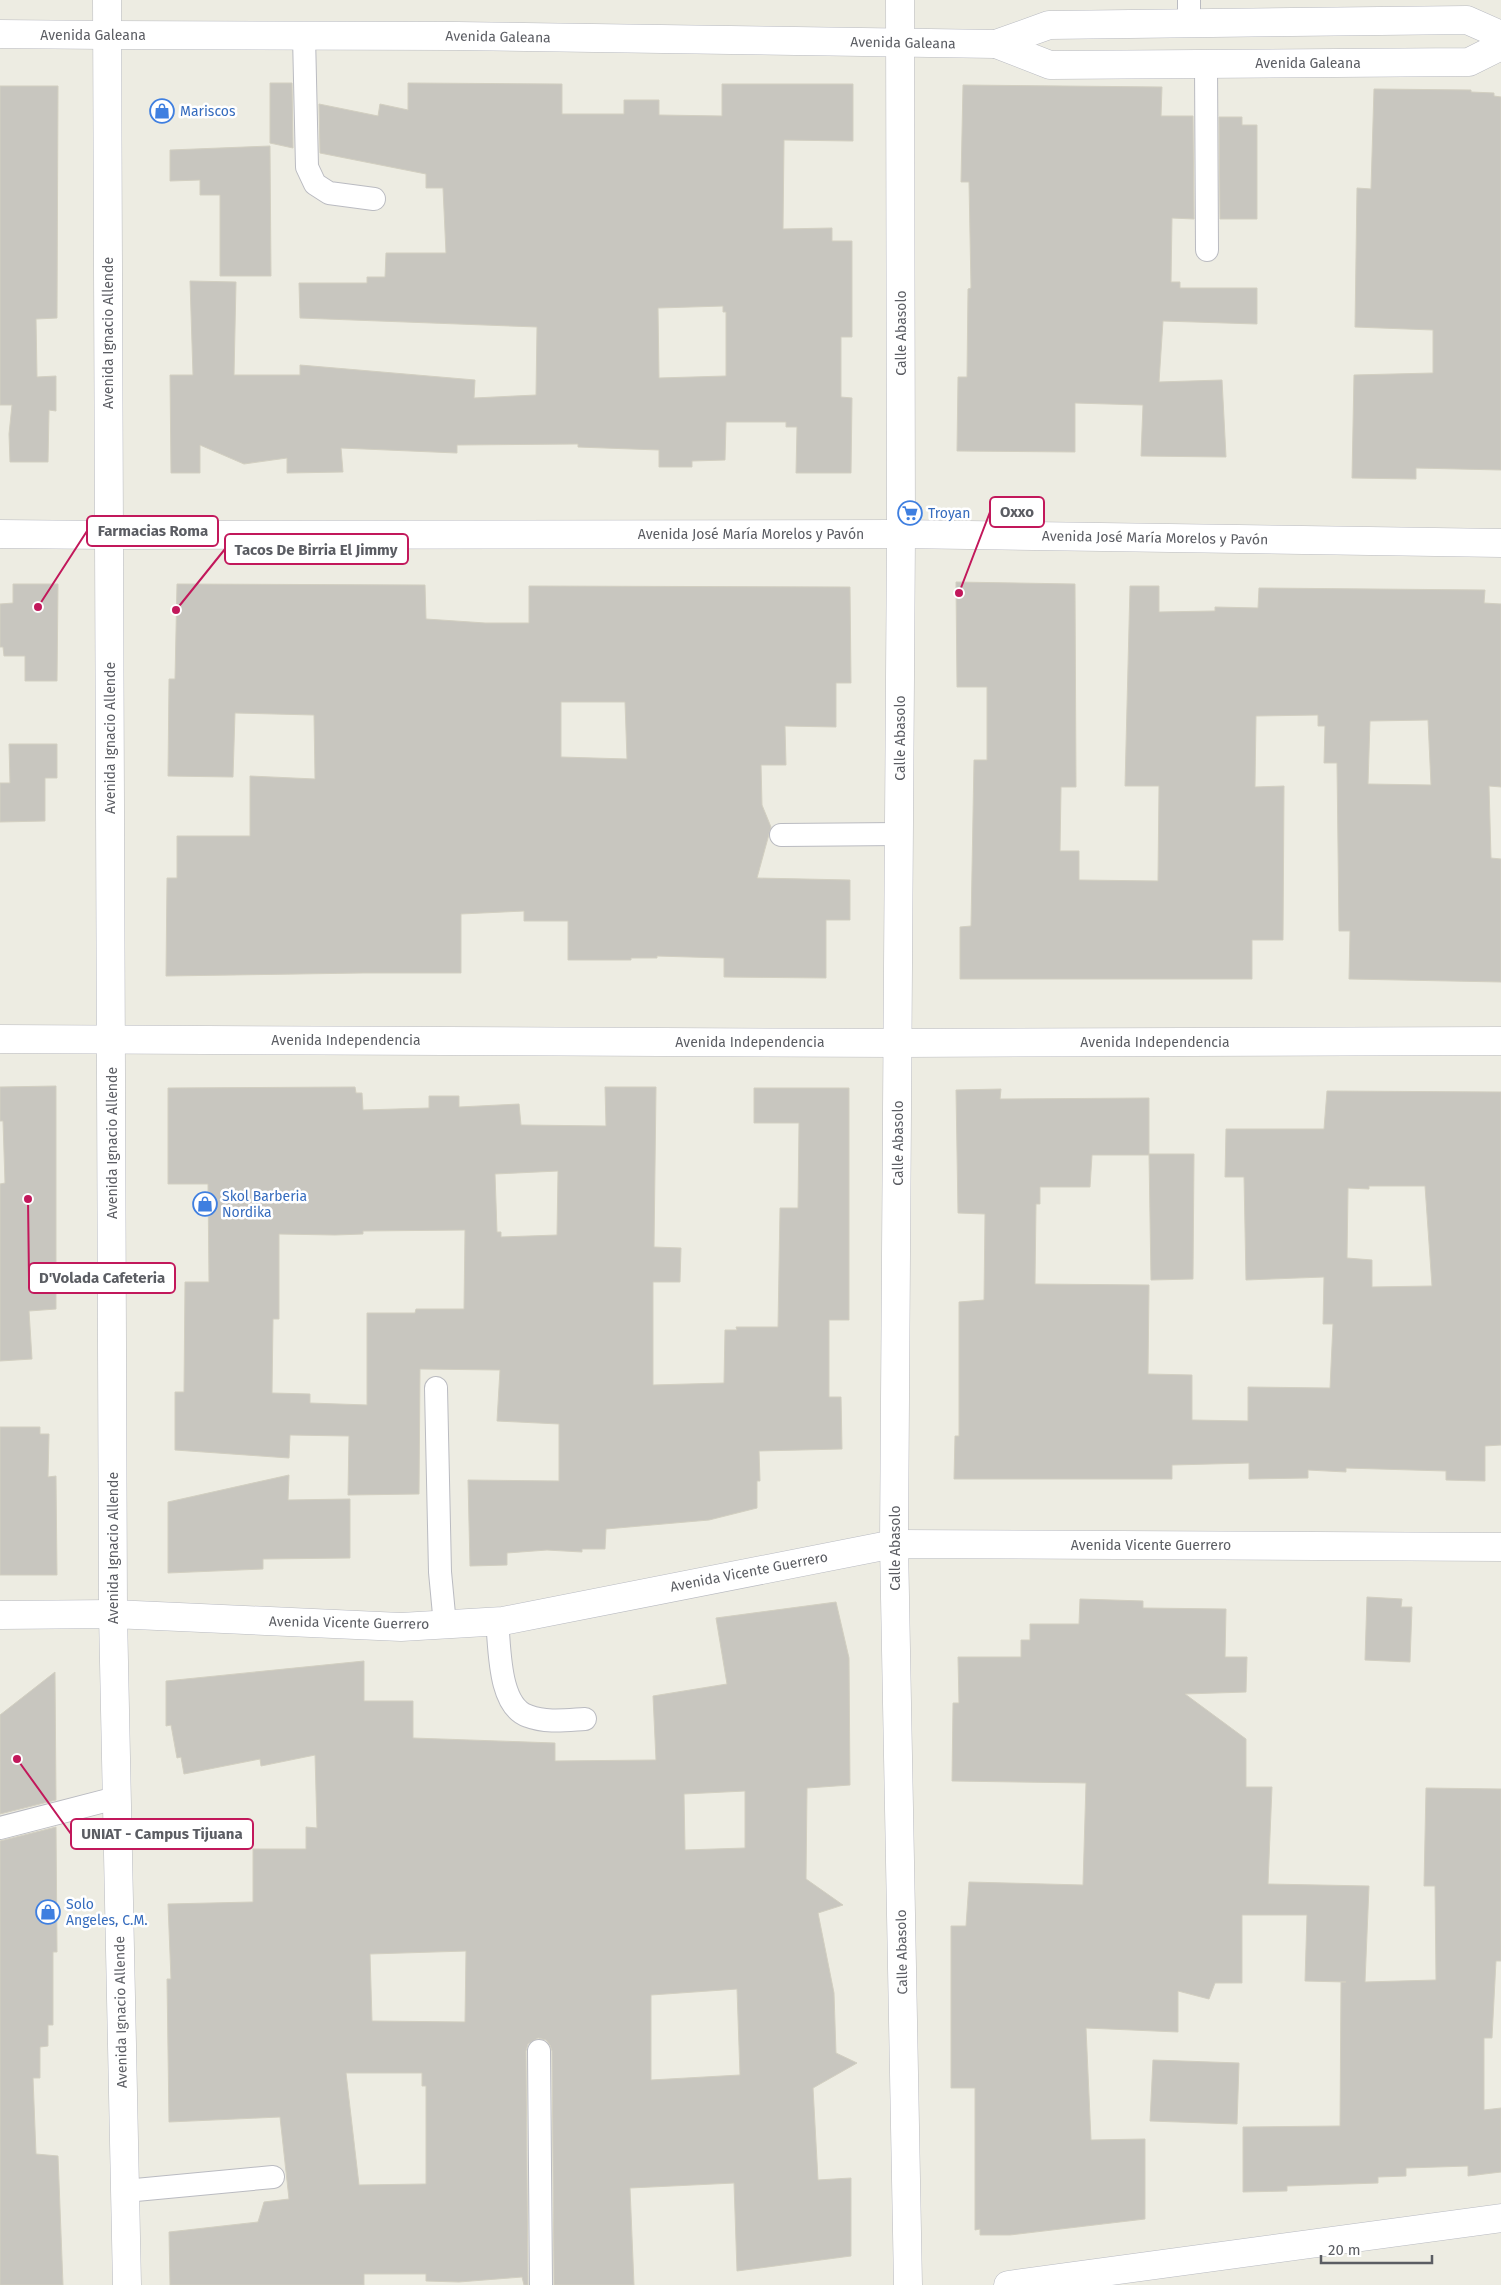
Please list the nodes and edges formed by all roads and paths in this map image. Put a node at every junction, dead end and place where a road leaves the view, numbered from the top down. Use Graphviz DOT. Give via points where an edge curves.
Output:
graph roads {
  1 [pos="107,0"];
  2 [pos="900,0"];
  3 [pos="1189,12"];
  4 [pos="0,34"];
  5 [pos="1501,35"];
  6 [pos="106,36"];
  7 [pos="304,36"];
  8 [pos="900,43"];
  9 [pos="996,44"];
  10 [pos="1501,46"];
  11 [pos="1206,64"];
  12 [pos="374,199"];
  13 [pos="1207,250"];
  14 [pos="0,534"];
  15 [pos="901,534"];
  16 [pos="108,535"];
  17 [pos="1501,543"];
  18 [pos="900,834"];
  19 [pos="780,835"];
  20 [pos="0,1039"];
  21 [pos="112,1039"];
  22 [pos="1501,1041"];
  23 [pos="899,1043"];
  24 [pos="436,1388"];
  25 [pos="894,1544"];
  26 [pos="1501,1547"];
  27 [pos="113,1614"];
  28 [pos="0,1615"];
  29 [pos="497,1621"];
  30 [pos="445,1625"];
  31 [pos="585,1719"];
  32 [pos="116,1798"];
  33 [pos="0,1828"];
  34 [pos="540,2051"];
  35 [pos="273,2177"];
  36 [pos="125,2191"];
  37 [pos="1501,2218"];
  38 [pos="127,2285"];
  39 [pos="541,2285"];
  40 [pos="908,2285"];
  41 [pos="1008,2285"];
  1 -- 6 [label="street, Avenida Ignacio Allende"];
  2 -- 8 [label="street, Calle Abasolo"];
  3 -- 5 [label="street, Avenida Galeana" via="1466,20"];
  3 -- 9 [label="street, Avenida Galeana" via="1049,24"];
  4 -- 6 [label="street, Avenida Galeana"];
  6 -- 7 [label="street, Avenida Galeana"];
  6 -- 16 [label="street, Avenida Ignacio Allende"];
  7 -- 8 [label="street, Avenida Galeana"];
  7 -- 12 [label="lane" via="306,168 314,184 329,193"];
  8 -- 9 [label="street, Avenida Galeana"];
  8 -- 15 [label="street, Calle Abasolo"];
  9 -- 11 [label="street, Avenida Galeana" via="1050,65"];
  10 -- 11 [label="street, Avenida Galeana" via="1469,62"];
  11 -- 13 [label="lane"];
  14 -- 16 [label="street, Avenida José María Morelos y Pavón"];
  15 -- 16 [label="street, Avenida José María Morelos y Pavón"];
  15 -- 17 [label="street, Avenida José María Morelos y Pavón"];
  15 -- 18 [label="street, Calle Abasolo"];
  16 -- 21 [label="street, Avenida Ignacio Allende"];
  18 -- 19 [label="lane"];
  18 -- 23 [label="street, Calle Abasolo"];
  20 -- 21 [label="street, Avenida Independencia"];
  21 -- 23 [label="street, Avenida Independencia"];
  21 -- 27 [label="street, Avenida Ignacio Allende"];
  22 -- 23 [label="street, Avenida Independencia"];
  23 -- 25 [label="street, Calle Abasolo"];
  24 -- 30 [label="lane" via="440,1572"];
  25 -- 26 [label="street, Avenida Vicente Guerrero"];
  25 -- 29 [label="street, Avenida Vicente Guerrero"];
  25 -- 40 [label="street, Calle Abasolo"];
  27 -- 28 [label="street, Avenida Vicente Guerrero"];
  27 -- 30 [label="street, Avenida Vicente Guerrero" via="402,1628"];
  27 -- 32 [label="street, Avenida Ignacio Allende"];
  29 -- 30 [label="street, Avenida Vicente Guerrero"];
  29 -- 31 [label="lane" via="504,1685 512,1703 526,1716 548,1720"];
  32 -- 33 [label="lane"];
  32 -- 36 [label="street, Avenida Ignacio Allende"];
  34 -- 39 [label="lane"];
  35 -- 36 [label="lane"];
  36 -- 38 [label="street, Avenida Ignacio Allende"];
  37 -- 41 [label="street"];
}
